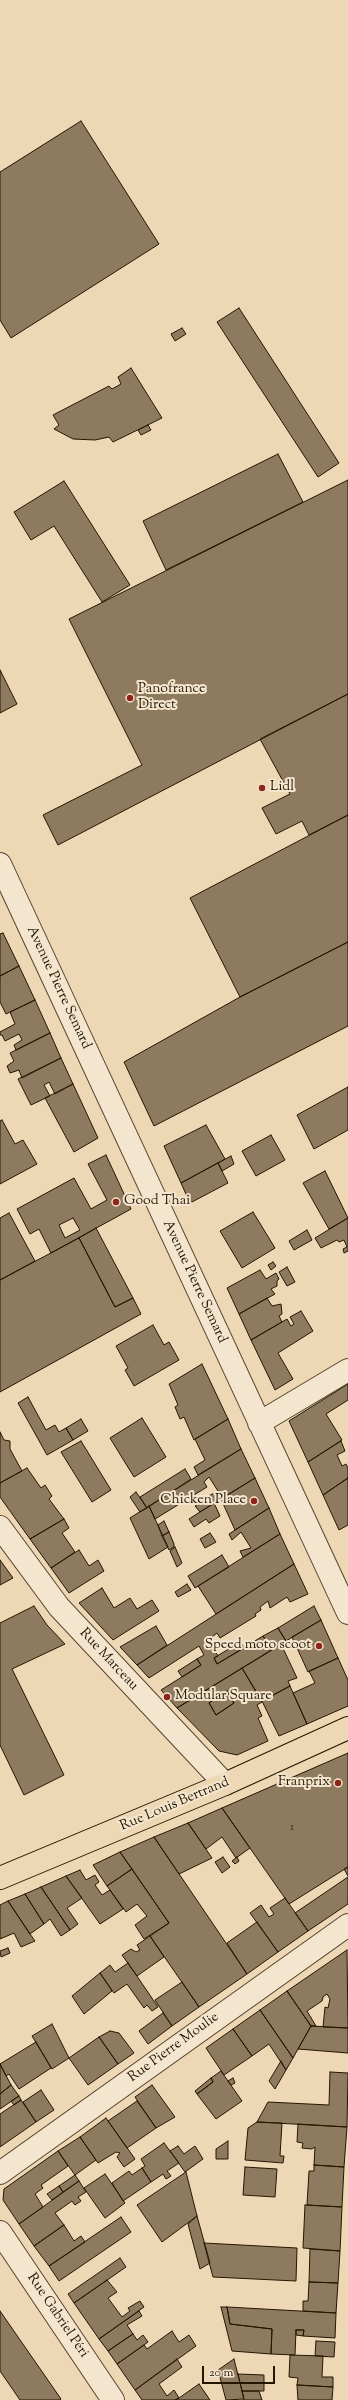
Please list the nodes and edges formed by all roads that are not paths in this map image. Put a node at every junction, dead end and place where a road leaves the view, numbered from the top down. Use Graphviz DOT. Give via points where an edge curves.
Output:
graph roads {
  1 [pos="0,864"];
  2 [pos="348,1370"];
  3 [pos="259,1422"];
  4 [pos="0,1527"];
  5 [pos="348,1613"];
  6 [pos="348,1728"];
  7 [pos="225,1784"];
  8 [pos="0,1878"];
  9 [pos="348,1926"];
  10 [pos="0,2173"];
  11 [pos="0,2232"];
  12 [pos="113,2400"];
  1 -- 3 [label="street, Avenue Pierre Semard"];
  2 -- 3 [label="street"];
  3 -- 5 [label="street, Avenue Pierre Semard"];
  4 -- 7 [label="street, Rue Marceau" via="59,1607"];
  6 -- 7 [label="main road, Rue Louis Bertrand"];
  7 -- 8 [label="main road, Rue Louis Bertrand"];
  9 -- 10 [label="street, Rue Pierre Moulie"];
  11 -- 12 [label="street, Rue Gabriel Péri"];
}
